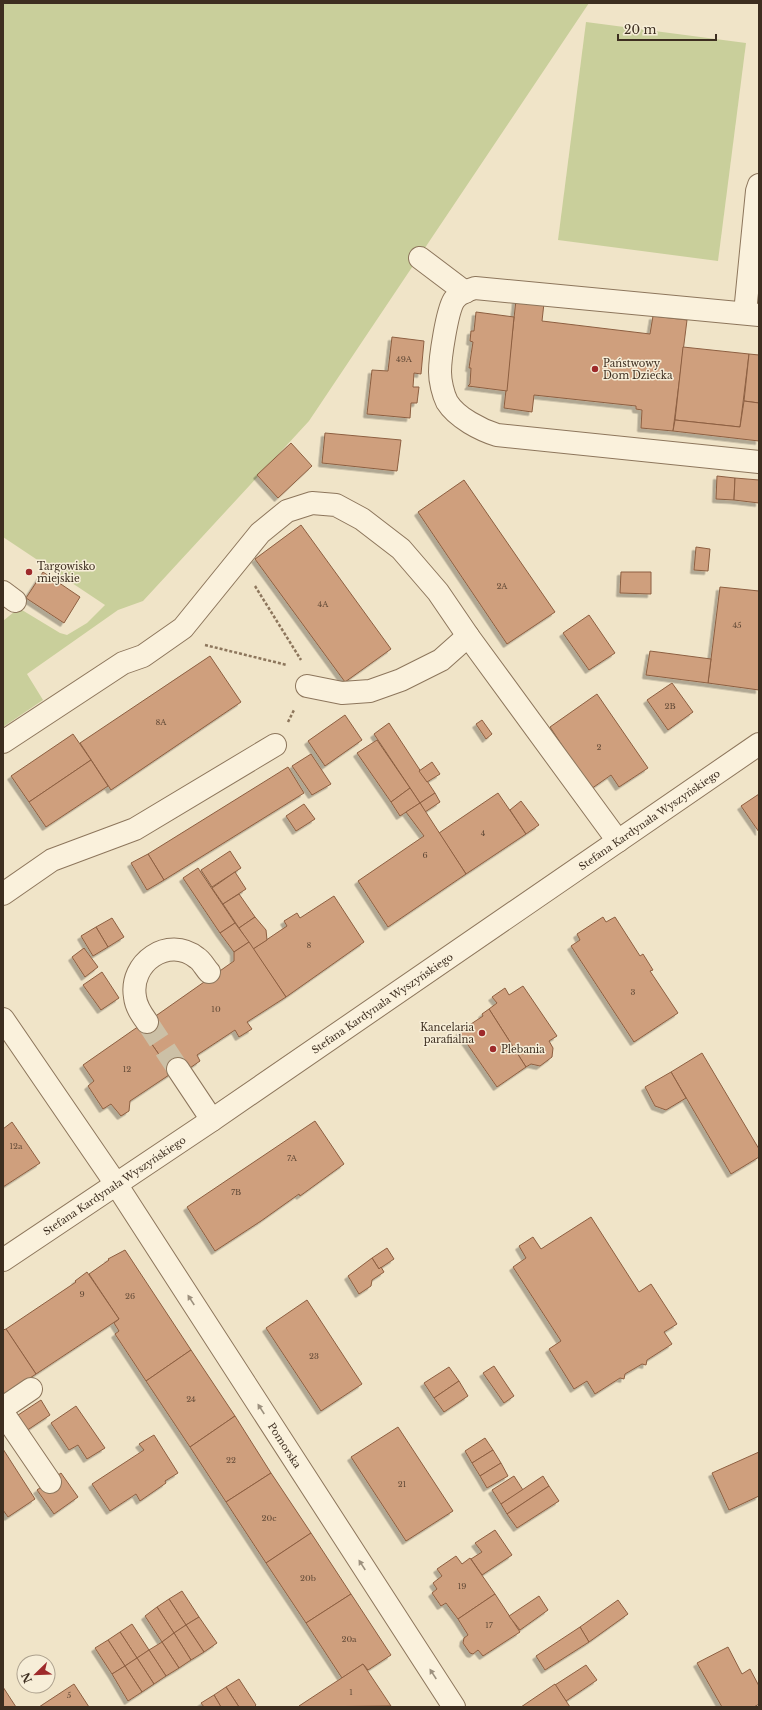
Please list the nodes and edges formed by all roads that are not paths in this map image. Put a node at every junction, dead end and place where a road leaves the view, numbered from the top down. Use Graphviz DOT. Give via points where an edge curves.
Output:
graph roads {
  1 [pos="759,185"];
  2 [pos="420,258"];
  3 [pos="465,292"];
  4 [pos="752,314"];
  5 [pos="759,462"];
  6 [pos="468,636"];
  7 [pos="305,678"];
  8 [pos="3,742"];
  9 [pos="759,744"];
  10 [pos="275,745"];
  11 [pos="618,841"];
  12 [pos="3,894"];
  13 [pos="209,972"];
  14 [pos="3,1019"];
  15 [pos="147,1022"];
  16 [pos="178,1069"];
  17 [pos="212,1120"];
  18 [pos="116,1184"];
  19 [pos="3,1260"];
  20 [pos="31,1389"];
  21 [pos="3,1408"];
  22 [pos="3,1413"];
  23 [pos="50,1482"];
  24 [pos="454,1707"];
  1 -- 4 [label="street"];
  2 -- 3 [label="street"];
  3 -- 4 [label="street" via="484,288"];
  3 -- 5 [label="street" via="455,299 448,315 440,372 447,402 480,430 498,435"];
  6 -- 7 [label="street" via="440,660 401,680 370,691 342,693"];
  6 -- 8 [label="street" via="438,592 401,550 362,519 336,505 312,503 287,510 260,533 183,628 143,656 122,663"];
  6 -- 11 [label="street"];
  9 -- 11 [label="street, Stefana Kardynała Wyszyńskiego"];
  10 -- 12 [label="street" via="135,828 52,860"];
  11 -- 17 [label="street, Stefana Kardynała Wyszyńskiego"];
  13 -- 15 [label="street" via="198,958 173,949 158,952 146,961 137,973 134,986 135,998"];
  14 -- 18 [label="street, Pomorska"];
  16 -- 17 [label="street"];
  17 -- 18 [label="street, Stefana Kardynała Wyszyńskiego"];
  18 -- 19 [label="street, Stefana Kardynała Wyszyńskiego"];
  24 -- 18 [label="street, Pomorska, one-way"];
  20 -- 21 [label="street"];
  22 -- 23 [label="street"];
}
